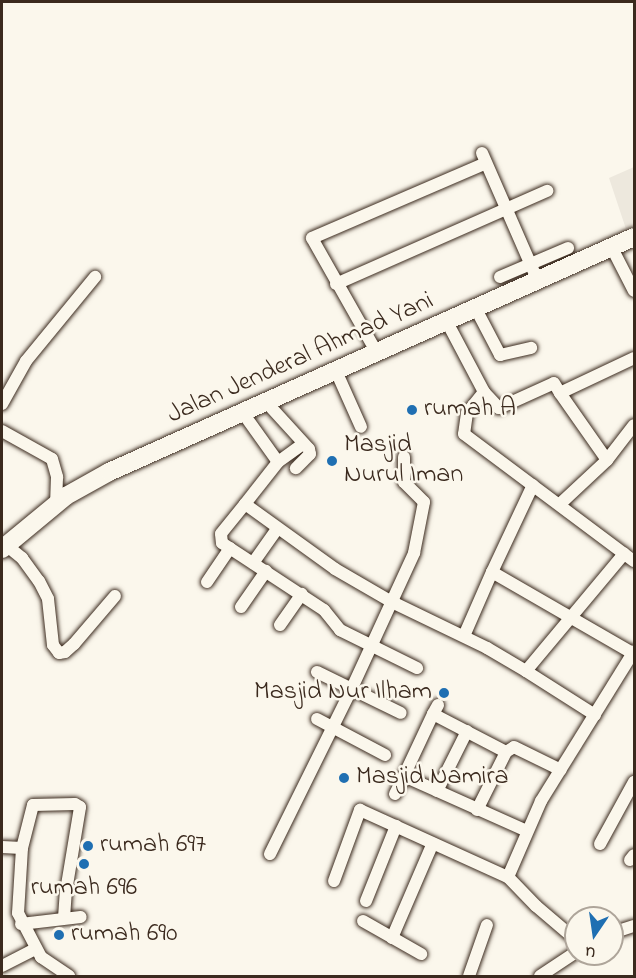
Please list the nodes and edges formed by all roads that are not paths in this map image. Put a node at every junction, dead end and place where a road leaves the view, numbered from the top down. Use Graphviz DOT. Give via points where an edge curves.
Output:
graph roads {
  1 [pos="547,191"];
  2 [pos="506,208"];
  3 [pos="634,237"];
  4 [pos="568,248"];
  5 [pos="612,248"];
  6 [pos="530,263"];
  7 [pos="95,277"];
  8 [pos="500,277"];
  9 [pos="538,281"];
  10 [pos="336,284"];
  11 [pos="634,291"];
  12 [pos="476,309"];
  13 [pos="447,322"];
  14 [pos="531,348"];
  15 [pos="377,353"];
  16 [pos="634,358"];
  17 [pos="336,371"];
  18 [pos="484,392"];
  19 [pos="560,393"];
  20 [pos="267,403"];
  21 [pos="2,404"];
  22 [pos="243,413"];
  23 [pos="634,426"];
  24 [pos="361,427"];
  25 [pos="2,431"];
  26 [pos="303,444"];
  27 [pos="404,457"];
  28 [pos="607,460"];
  29 [pos="278,462"];
  30 [pos="296,468"];
  31 [pos="533,485"];
  32 [pos="56,504"];
  33 [pos="245,504"];
  34 [pos="560,504"];
  35 [pos="277,529"];
  36 [pos="4,547"];
  37 [pos="230,548"];
  38 [pos="629,558"];
  39 [pos="253,563"];
  40 [pos="266,571"];
  41 [pos="492,572"];
  42 [pos="207,582"];
  43 [pos="302,594"];
  44 [pos="115,596"];
  45 [pos="392,602"];
  46 [pos="242,607"];
  47 [pos="573,616"];
  48 [pos="279,625"];
  49 [pos="464,636"];
  50 [pos="371,647"];
  51 [pos="634,653"];
  52 [pos="417,668"];
  53 [pos="526,671"];
  54 [pos="317,672"];
  55 [pos="352,688"];
  56 [pos="401,712"];
  57 [pos="595,715"];
  58 [pos="317,719"];
  59 [pos="333,727"];
  60 [pos="467,732"];
  61 [pos="506,752"];
  62 [pos="385,755"];
  63 [pos="561,770"];
  64 [pos="404,776"];
  65 [pos="634,782"];
  66 [pos="437,791"];
  67 [pos="395,794"];
  68 [pos="477,810"];
  69 [pos="396,826"];
  70 [pos="527,831"];
  71 [pos="433,843"];
  72 [pos="600,844"];
  73 [pos="2,847"];
  74 [pos="22,848"];
  75 [pos="270,854"];
  76 [pos="508,877"];
  77 [pos="334,881"];
  78 [pos="366,901"];
  79 [pos="81,917"];
  80 [pos="64,918"];
  81 [pos="363,921"];
  82 [pos="21,924"];
  83 [pos="487,925"];
  84 [pos="564,930"];
  85 [pos="392,938"];
  86 [pos="35,949"];
  87 [pos="421,954"];
  88 [pos="564,960"];
  89 [pos="2,966"];
  90 [pos="69,976"];
  91 [pos="468,976"];
  92 [pos="540,976"];
  1 -- 2 [label="street"];
  2 -- 6 [label="street"];
  2 -- 10 [label="street"];
  2 -- 10 [label="street" via="484,158 312,238"];
  3 -- 5 [label="highway, Jalan Jenderal Ahmad Yani"];
  4 -- 6 [label="street"];
  5 -- 9 [label="highway, Jalan Jenderal Ahmad Yani"];
  5 -- 11 [label="street"];
  6 -- 8 [label="street"];
  6 -- 9 [label="street"];
  7 -- 21 [label="street" via="26,361"];
  9 -- 12 [label="highway, Jalan Jenderal Ahmad Yani"];
  10 -- 15 [label="street"];
  12 -- 13 [label="highway, Jalan Jenderal Ahmad Yani"];
  12 -- 14 [label="street" via="500,355"];
  13 -- 15 [label="highway, Jalan Jenderal Ahmad Yani"];
  13 -- 18 [label="street"];
  15 -- 17 [label="highway, Jalan Jenderal Ahmad Yani"];
  16 -- 19 [label="street"];
  17 -- 20 [label="highway, Jalan Jenderal Ahmad Yani"];
  17 -- 24 [label="street"];
  18 -- 19 [label="street" via="499,408 554,383"];
  18 -- 31 [label="street" via="466,413 464,434"];
  19 -- 28 [label="street"];
  20 -- 22 [label="highway, Jalan Jenderal Ahmad Yani"];
  20 -- 26 [label="street"];
  22 -- 29 [label="street"];
  22 -- 32 [label="highway, Jalan Jenderal Ahmad Yani" via="109,472"];
  23 -- 28 [label="street"];
  25 -- 32 [label="street" via="52,459 57,477"];
  26 -- 29 [label="street"];
  26 -- 30 [label="street" via="310,452"];
  27 -- 45 [label="street" via="404,482 423,499 424,505 414,553"];
  28 -- 34 [label="street"];
  29 -- 33 [label="street"];
  31 -- 34 [label="street"];
  31 -- 41 [label="street"];
  32 -- 36 [label="highway, Jalan Jenderal Ahmad Yani"];
  33 -- 35 [label="street"];
  33 -- 37 [label="street" via="221,534 221,542"];
  34 -- 38 [label="street"];
  35 -- 39 [label="street"];
  35 -- 45 [label="street" via="334,569"];
  36 -- 44 [label="street" via="22,558 39,580 48,599 54,647 59,653 74,644"];
  37 -- 39 [label="street"];
  37 -- 42 [label="street"];
  38 -- 47 [label="street"];
  39 -- 40 [label="street"];
  40 -- 43 [label="street"];
  40 -- 46 [label="street"];
  41 -- 47 [label="street"];
  41 -- 49 [label="street"];
  43 -- 48 [label="street"];
  43 -- 50 [label="street" via="327,612 340,630"];
  45 -- 49 [label="street"];
  45 -- 50 [label="street"];
  47 -- 51 [label="street"];
  47 -- 53 [label="street"];
  49 -- 53 [label="street"];
  50 -- 52 [label="street"];
  50 -- 55 [label="street"];
  51 -- 57 [label="street"];
  53 -- 57 [label="street"];
  54 -- 55 [label="street"];
  55 -- 56 [label="street"];
  55 -- 59 [label="street"];
  57 -- 63 [label="street"];
  58 -- 59 [label="street"];
  59 -- 62 [label="street"];
  59 -- 75 [label="street"];
  60 -- 61 [label="street"];
  60 -- 64 [label="street" via="435,710"];
  60 -- 66 [label="street"];
  61 -- 63 [label="street" via="514,747"];
  61 -- 68 [label="street"];
  63 -- 70 [label="street"];
  64 -- 66 [label="street"];
  64 -- 67 [label="street"];
  65 -- 72 [label="street"];
  66 -- 68 [label="street"];
  68 -- 70 [label="street"];
  69 -- 71 [label="street"];
  69 -- 77 [label="street" via="360,810"];
  69 -- 78 [label="street"];
  70 -- 76 [label="street"];
  71 -- 76 [label="street"];
  71 -- 85 [label="street"];
  73 -- 74 [label="street"];
  74 -- 80 [label="street" via="32,805 80,806"];
  74 -- 82 [label="street" via="17,906"];
  76 -- 84 [label="street"];
  79 -- 80 [label="street"];
  80 -- 82 [label="street"];
  81 -- 85 [label="street"];
  82 -- 86 [label="street"];
  83 -- 91 [label="street"];
  85 -- 87 [label="street"];
  86 -- 89 [label="street"];
  86 -- 90 [label="street" via="44,960"];
  88 -- 92 [label="street"];
}
